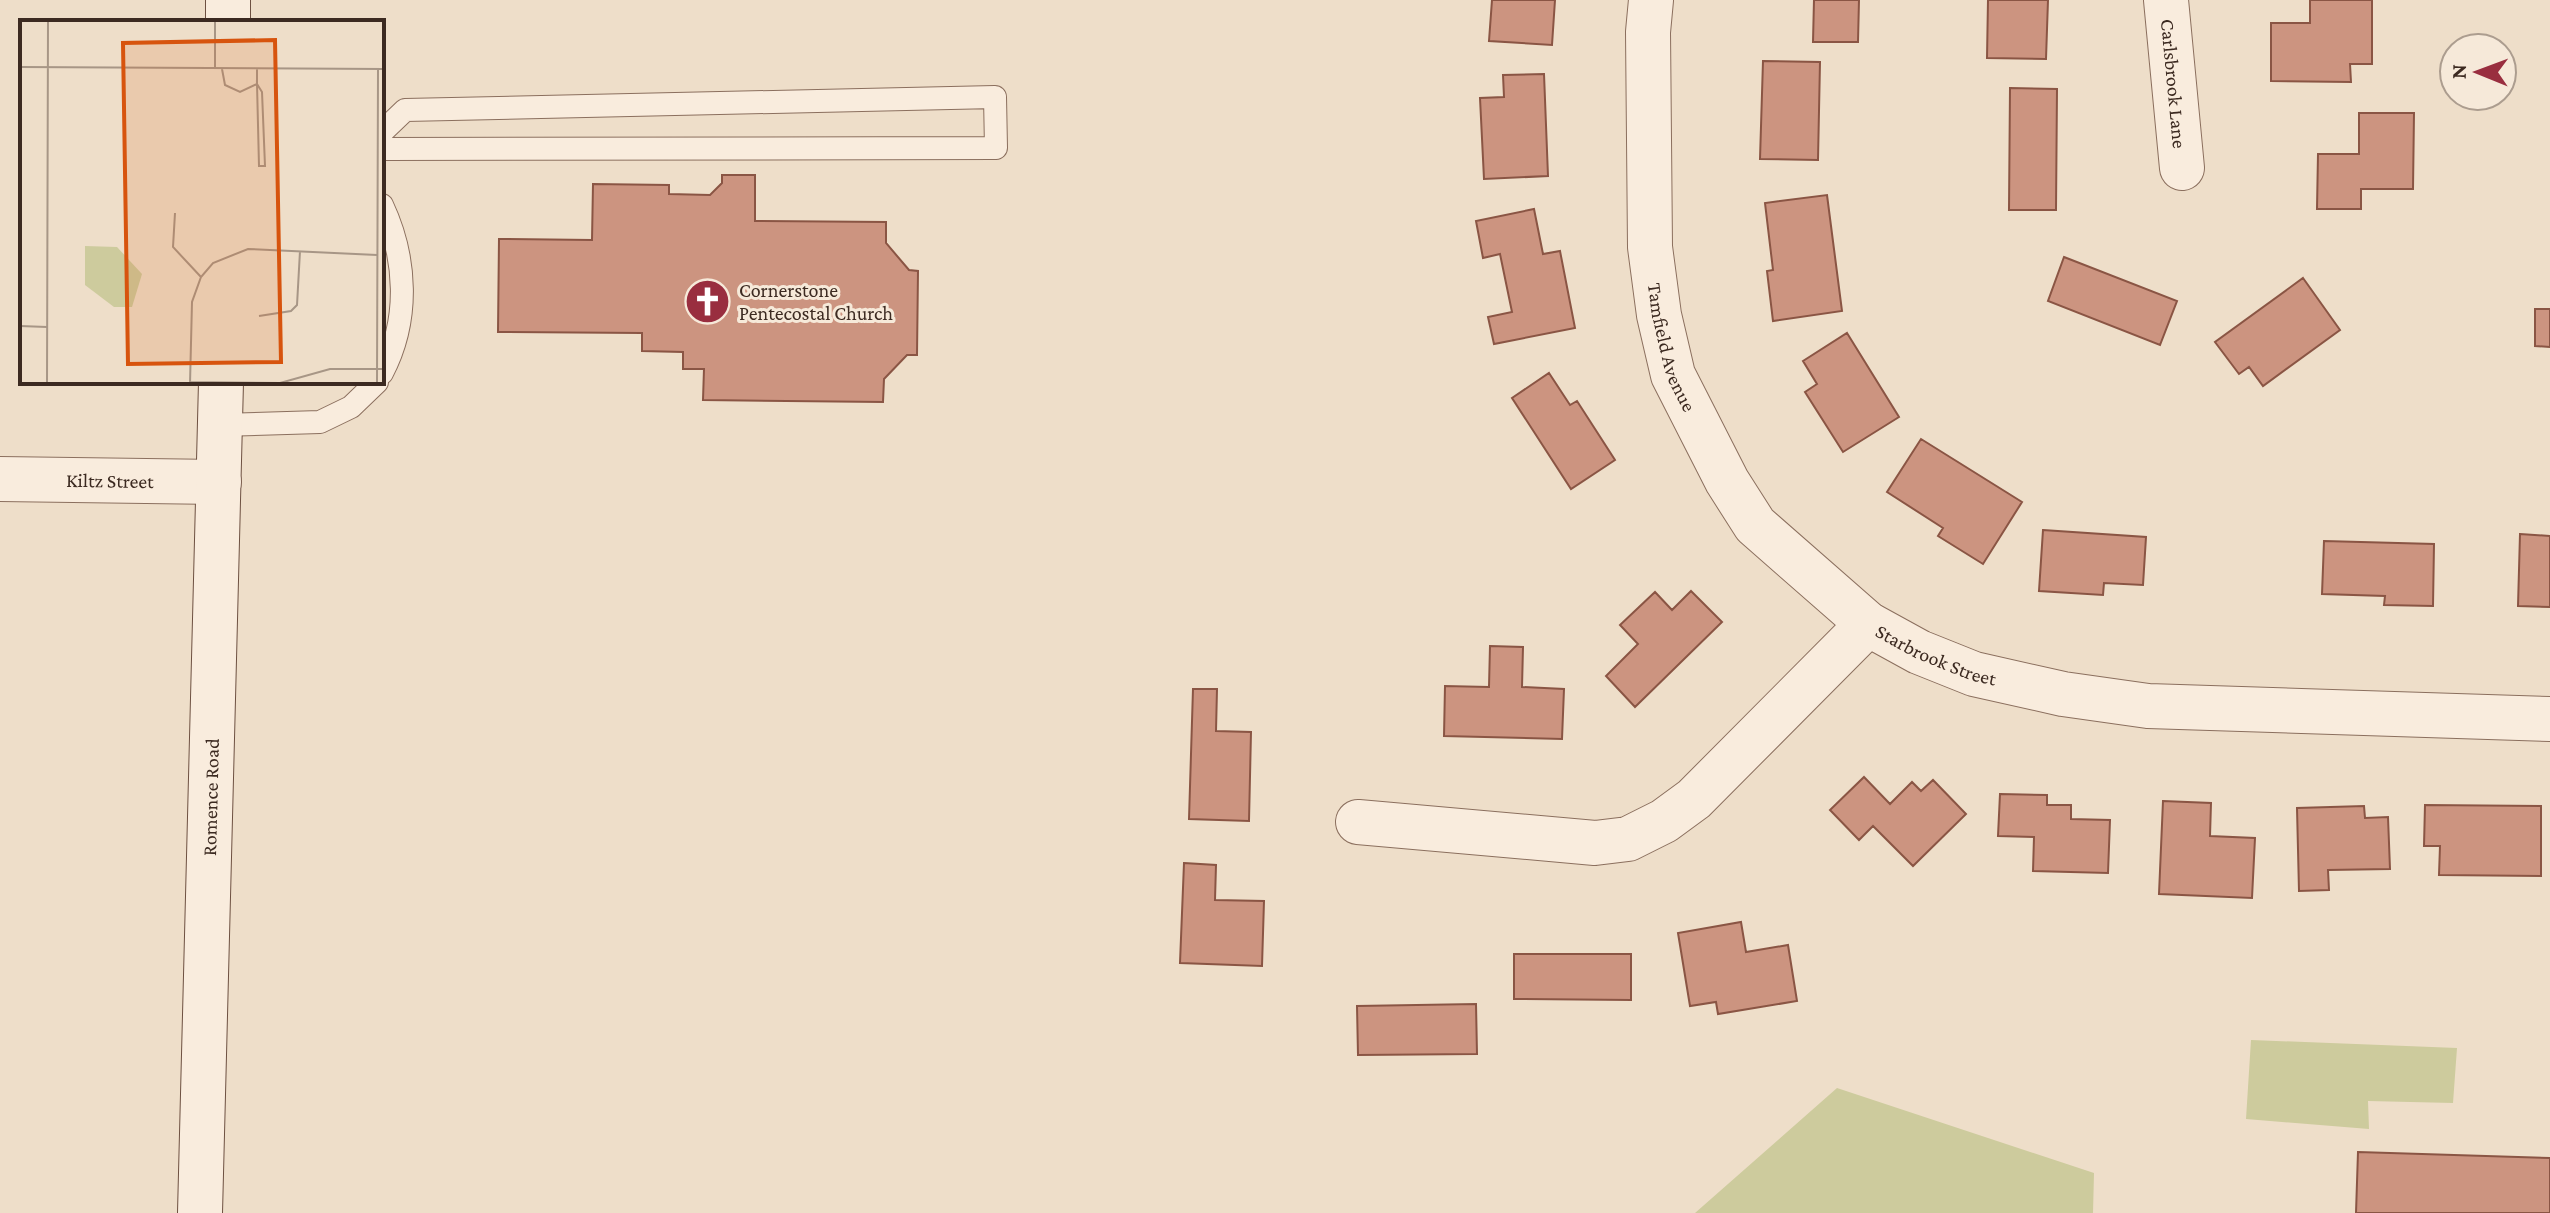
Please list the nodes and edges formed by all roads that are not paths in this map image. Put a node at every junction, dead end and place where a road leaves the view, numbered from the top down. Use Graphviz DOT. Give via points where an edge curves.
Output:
graph roads {
  1 [pos="1651,0"];
  2 [pos="2166,0"];
  3 [pos="384,130"];
  4 [pos="384,149"];
  5 [pos="2182,168"];
  6 [pos="384,211"];
  7 [pos="384,369"];
  8 [pos="221,384"];
  9 [pos="375,384"];
  10 [pos="220,425"];
  11 [pos="0,479"];
  12 [pos="219,482"];
  13 [pos="1868,624"];
  14 [pos="2550,719"];
  15 [pos="1358,822"];
  16 [pos="200,1213"];
  1 -- 13 [label="street, Tamfield Avenue" via="1650,247 1673,375 1755,525"];
  2 -- 5 [label="street, Carlsbrook Lane"];
  3 -- 4 [label="lane" via="405,110 995,97 996,148"];
  6 -- 7 [label="lane" via="400,256 403,289 393,353"];
  8 -- 10 [label="street, Romence Road"];
  9 -- 10 [label="lane" via="351,407 320,422"];
  10 -- 12 [label="street, Romence Road"];
  11 -- 12 [label="street, Kiltz Street"];
  12 -- 16 [label="street, Romence Road"];
  13 -- 14 [label="street, Starbrook Street" via="1974,674 2148,706"];
  13 -- 15 [label="street, Starbrook Street" via="1694,799 1628,839 1595,843"];
}
